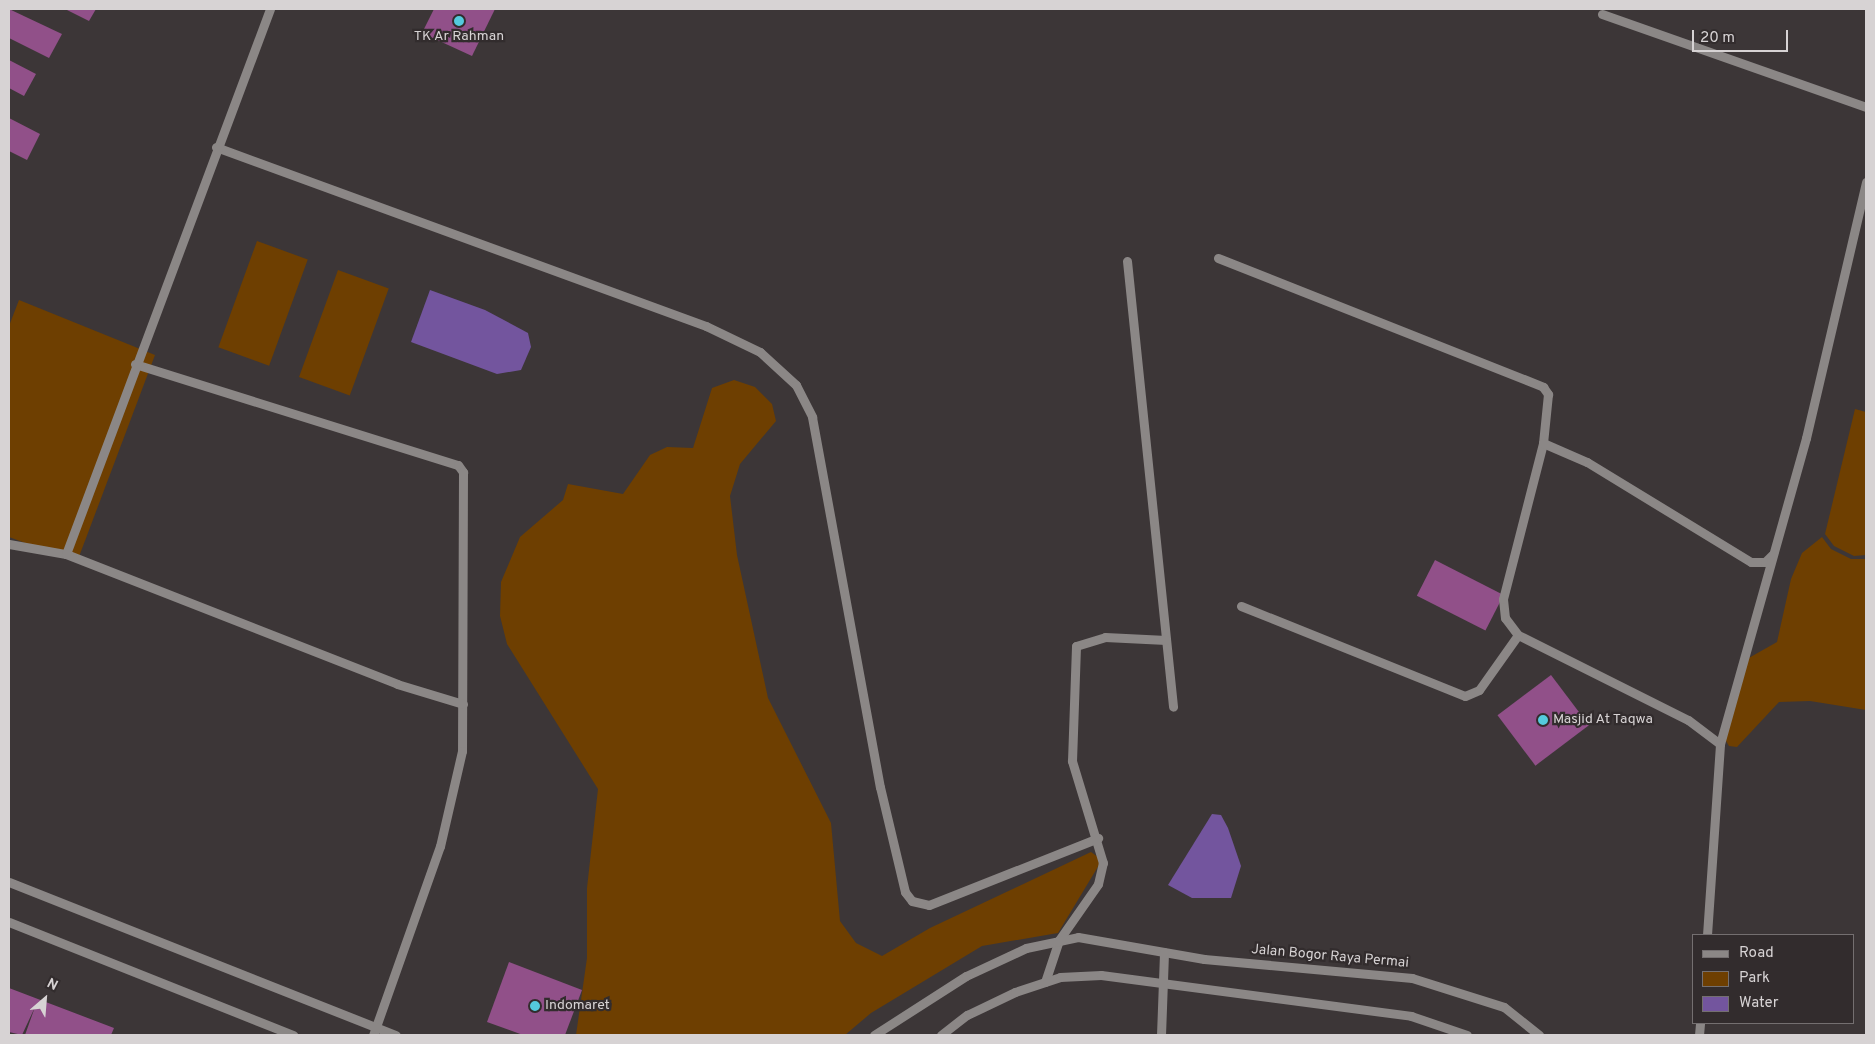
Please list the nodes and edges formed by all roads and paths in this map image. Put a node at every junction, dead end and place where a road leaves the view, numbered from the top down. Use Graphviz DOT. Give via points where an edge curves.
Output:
graph roads {
  1 [pos="270,9"];
  2 [pos="1602,14"];
  3 [pos="1866,107"];
  4 [pos="216,147"];
  5 [pos="1866,182"];
  6 [pos="1218,258"];
  7 [pos="1128,261"];
  8 [pos="134,364"];
  9 [pos="1543,443"];
  10 [pos="9,544"];
  11 [pos="1774,553"];
  12 [pos="66,554"];
  13 [pos="1241,606"];
  14 [pos="1518,635"];
  15 [pos="1166,640"];
  16 [pos="463,704"];
  17 [pos="1173,707"];
  18 [pos="1720,744"];
  19 [pos="1098,838"];
  20 [pos="9,882"];
  21 [pos="9,922"];
  22 [pos="1707,934"];
  23 [pos="1059,940"];
  24 [pos="1164,952"];
  25 [pos="1044,982"];
  26 [pos="1165,986"];
  27 [pos="375,1031"];
  28 [pos="293,1035"];
  29 [pos="396,1035"];
  30 [pos="874,1035"];
  31 [pos="941,1035"];
  32 [pos="1161,1035"];
  33 [pos="1467,1035"];
  34 [pos="1539,1035"];
  1 -- 4 [label="street"];
  2 -- 3 [label="street"];
  4 -- 8 [label="street"];
  4 -- 19 [label="street" via="706,326 760,352 796,385 812,417 880,787 905,892 912,901 929,905"];
  5 -- 11 [label="street" via="1806,438"];
  6 -- 9 [label="street" via="1543,387 1548,394"];
  7 -- 15 [label="street"];
  8 -- 12 [label="street"];
  8 -- 16 [label="street" via="458,465 463,472"];
  9 -- 11 [label="street" via="1587,462 1751,562 1765,562"];
  9 -- 14 [label="street" via="1503,599 1505,618"];
  10 -- 12 [label="street"];
  11 -- 18 [label="street"];
  12 -- 16 [label="street" via="397,684"];
  13 -- 14 [label="street" via="1465,696 1479,690"];
  14 -- 18 [label="street" via="1688,720"];
  15 -- 17 [label="street"];
  15 -- 19 [label="street" via="1104,637 1076,646 1072,760"];
  16 -- 27 [label="street" via="462,751 444,830"];
  18 -- 22 [label="street"];
  19 -- 23 [label="street" via="1103,863 1098,884"];
  20 -- 27 [label="street"];
  21 -- 28 [label="street"];
  23 -- 24 [label="street, Jalan Bogor Raya Permai" via="1098,938"];
  23 -- 25 [label="street"];
  23 -- 30 [label="street, Jalan Bogor Raya Permai" via="1026,948 966,976"];
  24 -- 26 [label="street"];
  24 -- 34 [label="street, Jalan Bogor Raya Permai" via="1374,972 1436,983 1504,1007"];
  25 -- 26 [label="street" via="1100,975"];
  25 -- 31 [label="street" via="968,1015"];
  26 -- 32 [label="street"];
  26 -- 33 [label="street" via="1411,1016"];
  27 -- 29 [label="street"];
}
